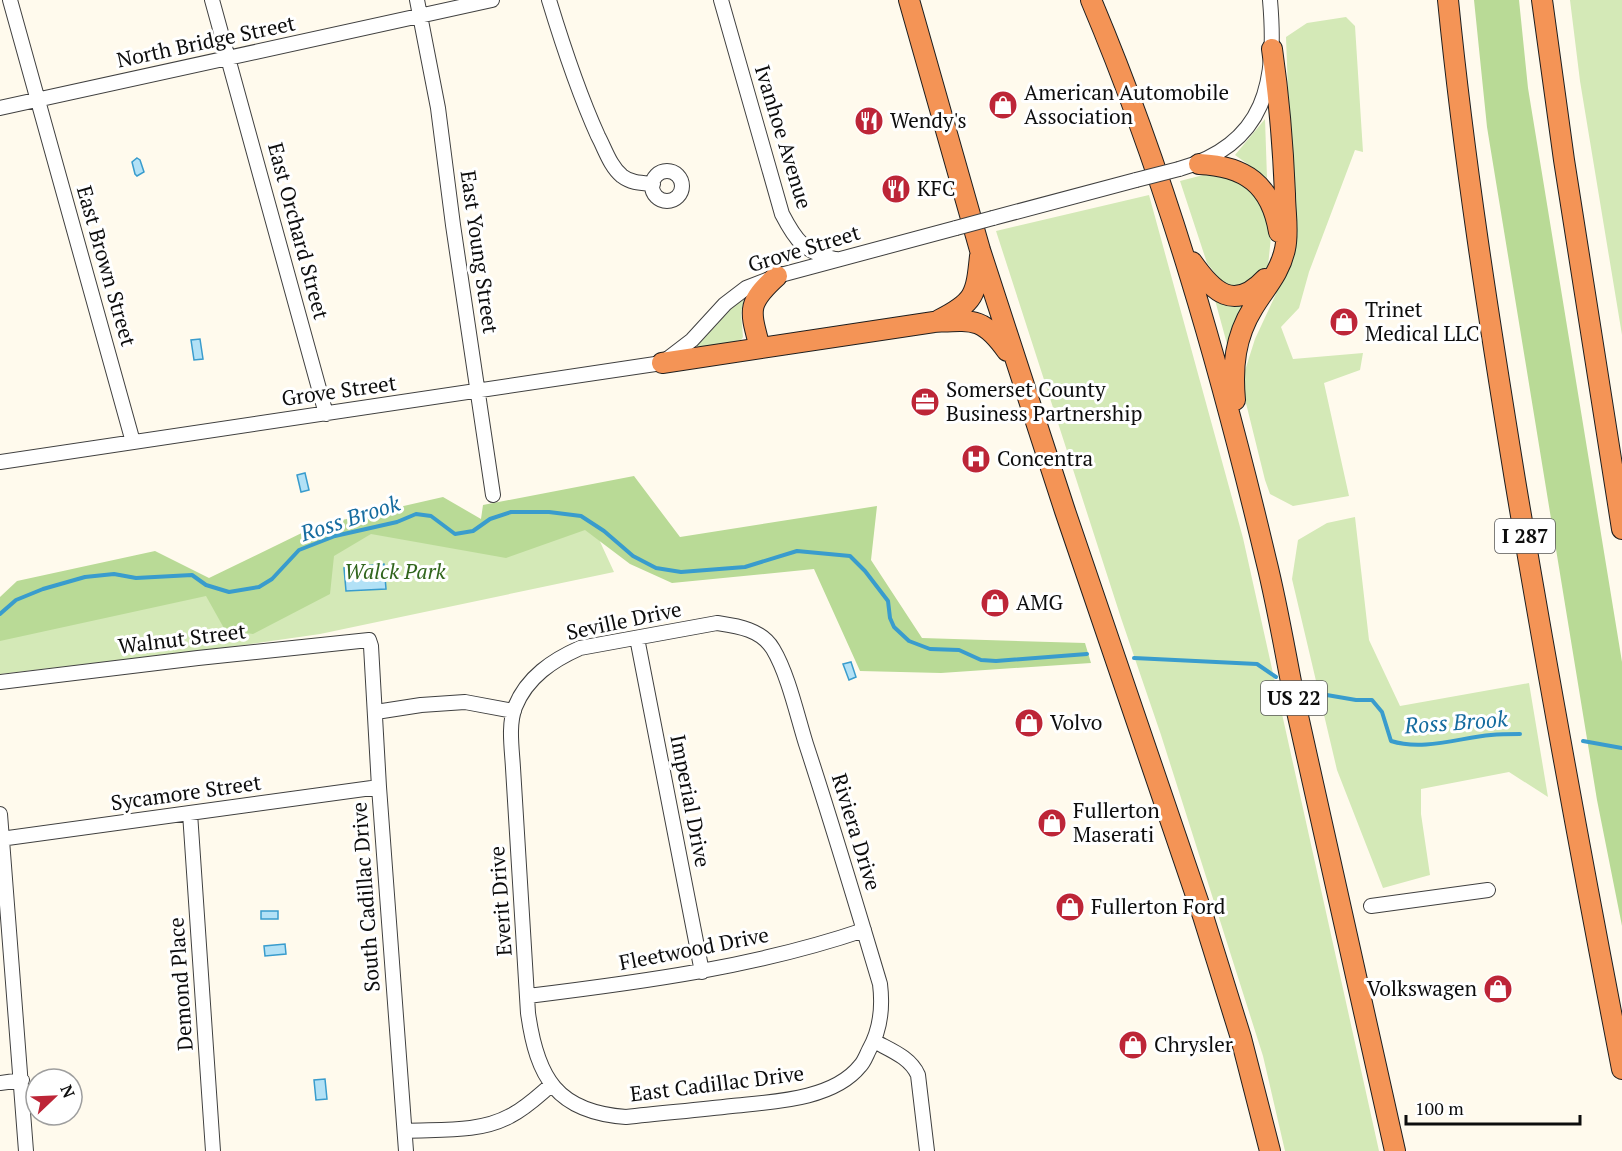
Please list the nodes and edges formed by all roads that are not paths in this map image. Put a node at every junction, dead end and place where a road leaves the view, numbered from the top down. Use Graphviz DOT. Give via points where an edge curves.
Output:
graph roads {
  1 [pos="10,0"];
  2 [pos="212,0"];
  3 [pos="417,0"];
  4 [pos="492,0"];
  5 [pos="549,0"];
  6 [pos="909,0"];
  7 [pos="1091,0"];
  8 [pos="1270,0"];
  9 [pos="1448,0"];
  10 [pos="1542,0"];
  11 [pos="722,2"];
  12 [pos="421,16"];
  13 [pos="1272,49"];
  14 [pos="229,59"];
  15 [pos="38,100"];
  16 [pos="0,108"];
  17 [pos="1199,164"];
  18 [pos="653,184"];
  19 [pos="1181,248"];
  20 [pos="980,250"];
  21 [pos="837,260"];
  22 [pos="777,276"];
  23 [pos="934,322"];
  24 [pos="760,348"];
  25 [pos="663,363"];
  26 [pos="1016,363"];
  27 [pos="477,392"];
  28 [pos="326,414"];
  29 [pos="134,442"];
  30 [pos="0,462"];
  31 [pos="1245,471"];
  32 [pos="493,495"];
  33 [pos="1622,529"];
  34 [pos="637,638"];
  35 [pos="369,640"];
  36 [pos="765,641"];
  37 [pos="0,682"];
  38 [pos="514,711"];
  39 [pos="375,712"];
  40 [pos="379,787"];
  41 [pos="190,813"];
  42 [pos="0,814"];
  43 [pos="2,839"];
  44 [pos="1488,890"];
  45 [pos="1371,906"];
  46 [pos="864,930"];
  47 [pos="702,972"];
  48 [pos="528,996"];
  49 [pos="874,1041"];
  50 [pos="1622,1069"];
  51 [pos="22,1080"];
  52 [pos="0,1083"];
  53 [pos="551,1085"];
  54 [pos="405,1131"];
  55 [pos="26,1151"];
  56 [pos="213,1151"];
  57 [pos="406,1151"];
  58 [pos="927,1151"];
  59 [pos="1270,1151"];
  60 [pos="1395,1151"];
  1 -- 15 [label="street, East Brown Street"];
  2 -- 14 [label="street, East Orchard Street"];
  3 -- 12 [label="street, East Young Street"];
  4 -- 12 [label="street, North Bridge Street"];
  5 -- 18 [label="street" via="584,104 609,159 621,175 634,183"];
  6 -- 20 [label="highway"];
  7 -- 19 [label="highway, US 22" via="1156,169"];
  8 -- 13 [label="street, Grove Street"];
  9 -- 50 [label="highway, I 287" via="1474,226 1498,374 1535,599"];
  10 -- 33 [label="highway"];
  11 -- 21 [label="street, Ivanhoe Avenue" via="782,214 804,248"];
  12 -- 14 [label="street, North Bridge Street"];
  12 -- 27 [label="street, East Young Street" via="438,108"];
  13 -- 17 [label="street, Grove Street" via="1268,85 1250,125 1221,152"];
  13 -- 31 [label="highway" via="1287,240 1281,264 1247,319 1236,351 1234,393"];
  14 -- 15 [label="street, North Bridge Street"];
  14 -- 28 [label="street, East Orchard Street"];
  15 -- 16 [label="street, North Bridge Street"];
  15 -- 29 [label="street, East Brown Street"];
  17 -- 19 [label="highway" via="1236,169 1260,188 1277,222 1277,255 1258,287 1238,296 1226,295 1206,282"];
  17 -- 21 [label="street, Grove Street, bridge"];
  19 -- 31 [label="highway, US 22"];
  20 -- 23 [label="highway" via="970,299"];
  20 -- 26 [label="highway"];
  21 -- 22 [label="street, Grove Street"];
  22 -- 24 [label="highway" via="753,302"];
  22 -- 25 [label="street, Grove Street" via="736,294"];
  23 -- 24 [label="highway"];
  23 -- 26 [label="highway" via="979,323 993,332"];
  24 -- 25 [label="highway"];
  25 -- 27 [label="street, Grove Street"];
  26 -- 59 [label="highway" via="1181,849 1240,1038"];
  27 -- 28 [label="street, Grove Street"];
  27 -- 32 [label="street, East Young Street"];
  28 -- 29 [label="street, Grove Street"];
  29 -- 30 [label="street, Grove Street"];
  31 -- 60 [label="highway, US 22"];
  34 -- 36 [label="street, Seville Drive" via="717,623 740,626"];
  34 -- 38 [label="street, Seville Drive" via="580,648 560,657 545,666 525,688"];
  34 -- 47 [label="street, Imperial Drive"];
  35 -- 37 [label="street, Walnut Street"];
  35 -- 39 [label="street, South Cadillac Drive"];
  36 -- 46 [label="street, Riviera Drive" via="781,668"];
  38 -- 39 [label="street" via="465,702"];
  38 -- 48 [label="street, Everit Drive" via="513,768"];
  39 -- 40 [label="street, South Cadillac Drive"];
  40 -- 41 [label="street, Sycamore Street"];
  40 -- 54 [label="street, South Cadillac Drive"];
  41 -- 43 [label="street, Sycamore Street"];
  41 -- 56 [label="street, Demond Place"];
  42 -- 43 [label="street"];
  43 -- 51 [label="street"];
  44 -- 45 [label="street"];
  46 -- 47 [label="street, Fleetwood Drive" via="812,947"];
  46 -- 49 [label="street, Riviera Drive" via="883,1005"];
  47 -- 48 [label="street, Fleetwood Drive"];
  48 -- 53 [label="street, Everit Drive" via="532,1041"];
  49 -- 53 [label="street, East Cadillac Drive" via="852,1075 816,1093 782,1100 627,1117 605,1115 574,1103"];
  49 -- 58 [label="street" via="915,1068"];
  51 -- 52 [label="street"];
  51 -- 55 [label="street"];
  53 -- 54 [label="street" via="525,1107 494,1124"];
  54 -- 57 [label="street, South Cadillac Drive"];
}
